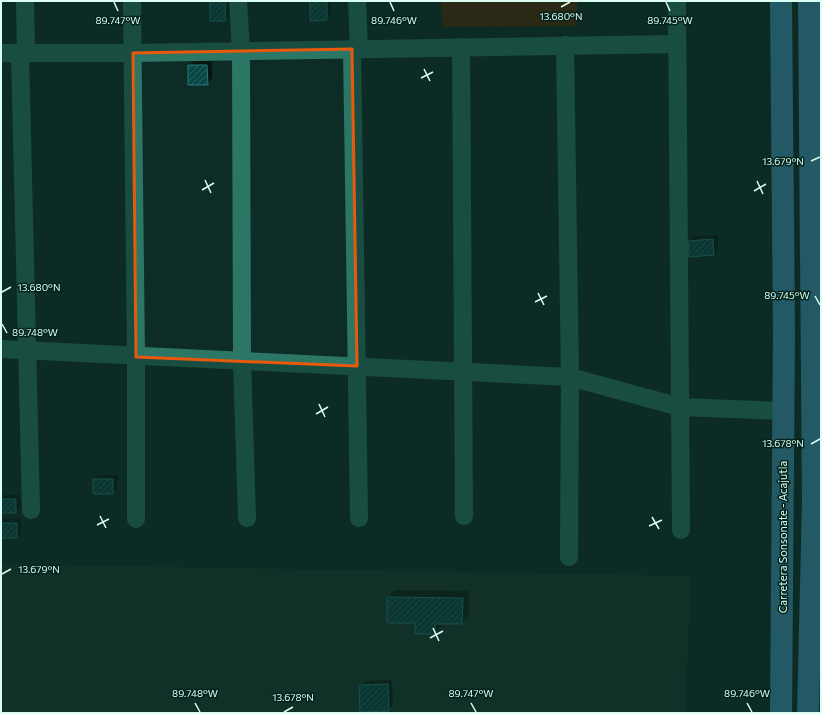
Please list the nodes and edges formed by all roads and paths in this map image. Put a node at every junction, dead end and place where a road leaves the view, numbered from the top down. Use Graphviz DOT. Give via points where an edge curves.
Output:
graph roads {
  1 [pos="25,1"];
  2 [pos="132,1"];
  3 [pos="238,1"];
  4 [pos="357,1"];
  5 [pos="677,1"];
  6 [pos="781,1"];
  7 [pos="809,1"];
  8 [pos="676,44"];
  9 [pos="564,45"];
  10 [pos="461,47"];
  11 [pos="356,49"];
  12 [pos="241,51"];
  13 [pos="1,53"];
  14 [pos="23,53"];
  15 [pos="133,53"];
  16 [pos="1,349"];
  17 [pos="28,351"];
  18 [pos="136,357"];
  19 [pos="242,361"];
  20 [pos="357,366"];
  21 [pos="464,370"];
  22 [pos="570,377"];
  23 [pos="680,407"];
  24 [pos="784,411"];
  25 [pos="31,510"];
  26 [pos="464,516"];
  27 [pos="247,518"];
  28 [pos="359,518"];
  29 [pos="136,519"];
  30 [pos="681,530"];
  31 [pos="569,558"];
  32 [pos="781,713"];
  33 [pos="808,713"];
  1 -- 14 [label="street"];
  2 -- 15 [label="street"];
  3 -- 12 [label="street"];
  4 -- 11 [label="street"];
  5 -- 8 [label="street"];
  6 -- 24 [label="highway, Carretera Sonsonate - Acajutla"];
  7 -- 33 [label="highway" via="813,509"];
  8 -- 9 [label="street"];
  8 -- 23 [label="street"];
  9 -- 10 [label="street"];
  9 -- 22 [label="street"];
  10 -- 11 [label="street"];
  10 -- 21 [label="street"];
  11 -- 12 [label="street"];
  11 -- 20 [label="street"];
  12 -- 15 [label="street"];
  12 -- 19 [label="street"];
  13 -- 14 [label="street"];
  14 -- 15 [label="street"];
  14 -- 17 [label="street"];
  15 -- 18 [label="street"];
  16 -- 17 [label="street"];
  17 -- 18 [label="street"];
  17 -- 25 [label="street"];
  18 -- 19 [label="street"];
  18 -- 29 [label="street"];
  19 -- 20 [label="street"];
  19 -- 27 [label="street"];
  20 -- 21 [label="street"];
  20 -- 28 [label="street"];
  21 -- 22 [label="street"];
  21 -- 26 [label="street"];
  22 -- 23 [label="street"];
  22 -- 31 [label="street"];
  23 -- 24 [label="street"];
  23 -- 30 [label="street"];
  24 -- 32 [label="highway, Carretera Sonsonate - Acajutla"];
}
